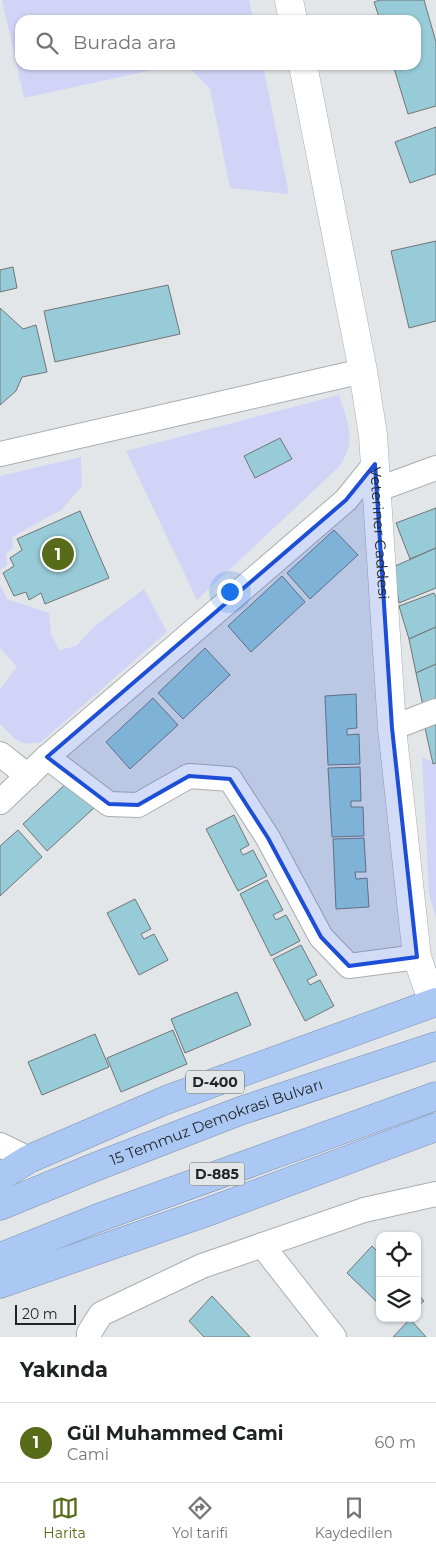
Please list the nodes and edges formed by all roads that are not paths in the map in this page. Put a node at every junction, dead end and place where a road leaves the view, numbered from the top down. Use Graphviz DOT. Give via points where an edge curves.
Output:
graph roads {
  1 [pos="289,0"];
  2 [pos="292,15"];
  3 [pos="304,70"];
  4 [pos="363,371"];
  5 [pos="0,454"];
  6 [pos="436,468"];
  7 [pos="376,477"];
  8 [pos="436,711"];
  9 [pos="392,728"];
  10 [pos="0,754"];
  11 [pos="47,757"];
  12 [pos="28,776"];
  13 [pos="0,802"];
  14 [pos="417,957"];
  15 [pos="434,1003"];
  16 [pos="436,1046"];
  17 [pos="436,1096"];
  18 [pos="436,1127"];
  19 [pos="0,1145"];
  20 [pos="29,1159"];
  21 [pos="0,1177"];
  22 [pos="436,1194"];
  23 [pos="0,1206"];
  24 [pos="262,1245"];
  25 [pos="0,1257"];
  26 [pos="0,1284"];
  27 [pos="89,1337"];
  28 [pos="334,1337"];
  1 -- 2 [label="main road"];
  3 -- 4 [label="main road, Veteriner Caddesi"];
  4 -- 5 [label="street"];
  4 -- 7 [label="main road, Veteriner Caddesi"];
  6 -- 7 [label="street"];
  7 -- 9 [label="main road, Veteriner Caddesi"];
  7 -- 11 [label="street"];
  8 -- 9 [label="street"];
  9 -- 14 [label="main road, Veteriner Caddesi"];
  10 -- 12 [label="street"];
  11 -- 12 [label="street"];
  11 -- 14 [label="street" via="109,804 138,805 190,776 230,779 268,838 321,937 349,966"];
  12 -- 13 [label="street"];
  14 -- 15 [label="main road, Veteriner Caddesi"];
  15 -- 20 [label="highway, D-400" via="166,1100"];
  16 -- 23 [label="highway, 15 Temmuz Demokrasi Bulvarı" via="240,1110"];
  17 -- 25 [label="highway, D-885" via="98,1218"];
  18 -- 26 [label="highway" via="219,1208"];
  19 -- 20 [label="street"];
  20 -- 21 [label="highway, D-400"];
  22 -- 24 [label="street" via="364,1210"];
  24 -- 27 [label="street" via="202,1266 101,1314 88,1333"];
  24 -- 28 [label="street"];
}
